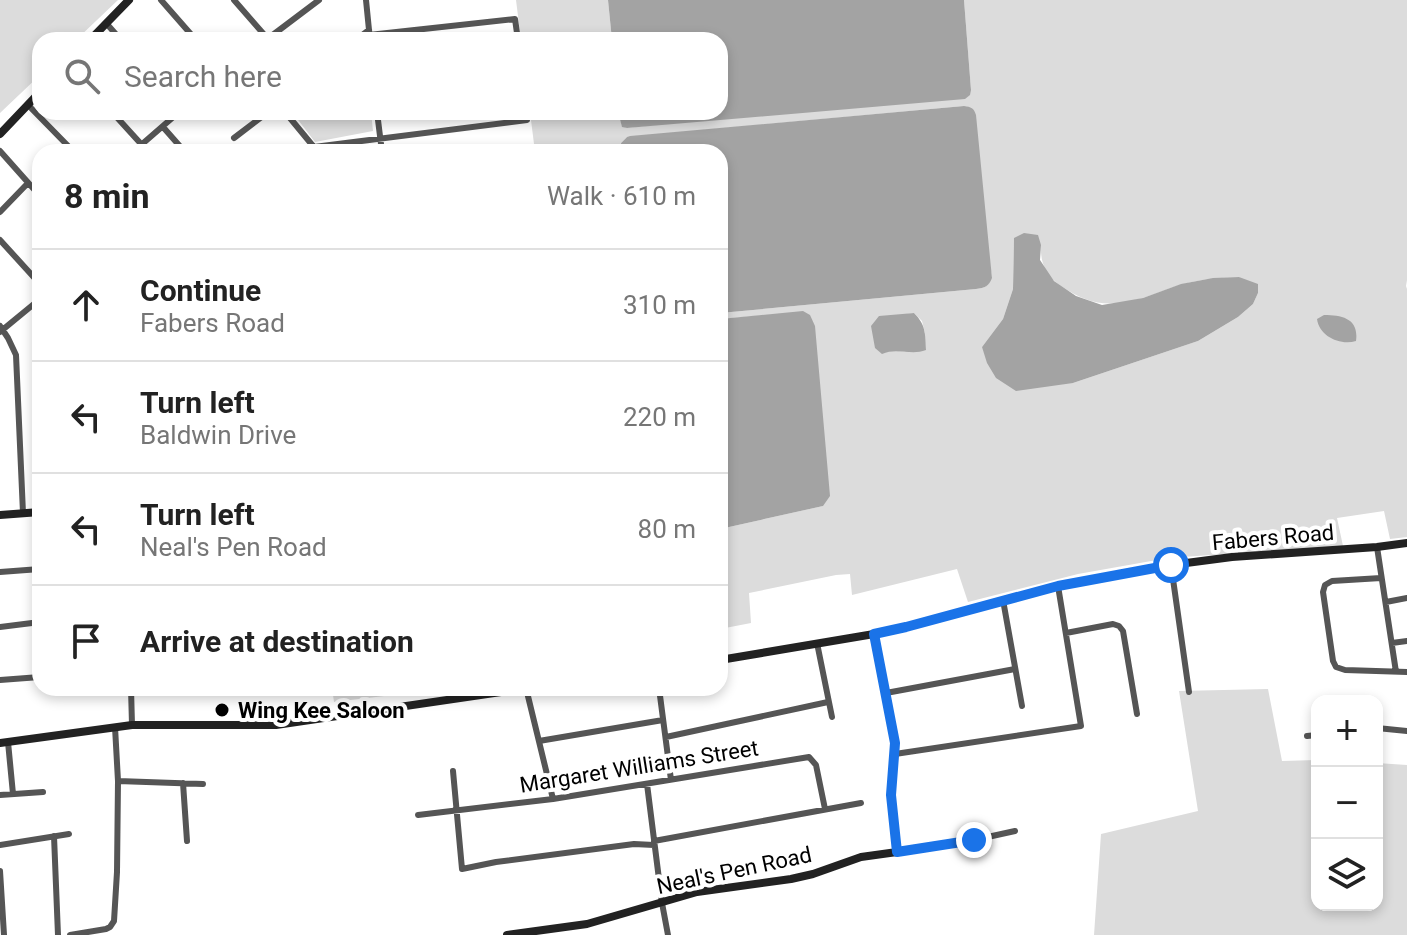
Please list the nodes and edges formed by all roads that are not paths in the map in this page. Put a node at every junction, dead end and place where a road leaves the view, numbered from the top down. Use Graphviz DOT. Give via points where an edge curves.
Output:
graph roads {
  1 [pos="129,0"];
  2 [pos="161,0"];
  3 [pos="234,0"];
  4 [pos="319,0"];
  5 [pos="366,0"];
  6 [pos="310,3"];
  7 [pos="106,23"];
  8 [pos="98,32"];
  9 [pos="114,32"];
  10 [pos="189,32"];
  11 [pos="261,32"];
  12 [pos="275,32"];
  13 [pos="369,32"];
  14 [pos="396,32"];
  15 [pos="517,32"];
  16 [pos="32,101"];
  17 [pos="28,105"];
  18 [pos="32,109"];
  19 [pos="43,120"];
  20 [pos="119,120"];
  21 [pos="170,120"];
  22 [pos="258,120"];
  23 [pos="292,120"];
  24 [pos="378,120"];
  25 [pos="527,120"];
  26 [pos="163,127"];
  27 [pos="0,134"];
  28 [pos="234,138"];
  29 [pos="380,138"];
  30 [pos="66,144"];
  31 [pos="141,144"];
  32 [pos="143,144"];
  33 [pos="178,144"];
  34 [pos="312,144"];
  35 [pos="345,144"];
  36 [pos="381,144"];
  37 [pos="0,151"];
  38 [pos="28,183"];
  39 [pos="32,187"];
  40 [pos="0,212"];
  41 [pos="0,240"];
  42 [pos="32,275"];
  43 [pos="32,305"];
  44 [pos="1,329"];
  45 [pos="32,512"];
  46 [pos="23,513"];
  47 [pos="0,515"];
  48 [pos="1407,543"];
  49 [pos="1377,547"];
  50 [pos="1171,565"];
  51 [pos="32,570"];
  52 [pos="0,572"];
  53 [pos="1381,578"];
  54 [pos="1058,586"];
  55 [pos="1407,598"];
  56 [pos="1003,600"];
  57 [pos="1386,602"];
  58 [pos="32,623"];
  59 [pos="0,627"];
  60 [pos="1066,633"];
  61 [pos="874,634"];
  62 [pos="1407,641"];
  63 [pos="817,643"];
  64 [pos="1392,643"];
  65 [pos="728,659"];
  66 [pos="1015,669"];
  67 [pos="1396,672"];
  68 [pos="1407,672"];
  69 [pos="32,678"];
  70 [pos="0,680"];
  71 [pos="1189,692"];
  72 [pos="886,693"];
  73 [pos="131,696"];
  74 [pos="474,696"];
  75 [pos="530,696"];
  76 [pos="660,696"];
  77 [pos="828,702"];
  78 [pos="1022,706"];
  79 [pos="1137,714"];
  80 [pos="832,717"];
  81 [pos="663,720"];
  82 [pos="132,725"];
  83 [pos="115,727"];
  84 [pos="1383,729"];
  85 [pos="1407,731"];
  86 [pos="1307,736"];
  87 [pos="1311,736"];
  88 [pos="666,737"];
  89 [pos="539,741"];
  90 [pos="4,742"];
  91 [pos="895,754"];
  92 [pos="453,771"];
  93 [pos="671,780"];
  94 [pos="118,781"];
  95 [pos="183,783"];
  96 [pos="203,784"];
  97 [pos="647,784"];
  98 [pos="43,792"];
  99 [pos="13,794"];
  100 [pos="0,795"];
  101 [pos="553,799"];
  102 [pos="861,803"];
  103 [pos="825,809"];
  104 [pos="456,810"];
  105 [pos="418,815"];
  106 [pos="1015,831"];
  107 [pos="69,834"];
  108 [pos="54,836"];
  109 [pos="187,841"];
  110 [pos="654,843"];
  111 [pos="0,845"];
  112 [pos="897,852"];
  113 [pos="0,871"];
  114 [pos="662,903"];
  115 [pos="4,935"];
  116 [pos="58,935"];
  117 [pos="70,935"];
  118 [pos="507,935"];
  119 [pos="668,935"];
  1 -- 7 [label="main road"];
  2 -- 10 [label="street"];
  3 -- 11 [label="street"];
  4 -- 6 [label="street"];
  5 -- 13 [label="street"];
  6 -- 12 [label="street"];
  7 -- 8 [label="main road"];
  7 -- 9 [label="street"];
  14 -- 15 [label="street" via="515,19"];
  16 -- 17 [label="main road"];
  17 -- 18 [label="street"];
  17 -- 27 [label="main road"];
  19 -- 30 [label="street"];
  20 -- 31 [label="street"];
  21 -- 26 [label="street"];
  22 -- 28 [label="street"];
  23 -- 34 [label="street"];
  24 -- 29 [label="street"];
  25 -- 29 [label="street"];
  26 -- 32 [label="street"];
  26 -- 33 [label="street"];
  29 -- 35 [label="street"];
  29 -- 36 [label="street"];
  37 -- 38 [label="street"];
  38 -- 39 [label="street"];
  38 -- 40 [label="street"];
  41 -- 42 [label="street"];
  43 -- 44 [label="street"];
  44 -- 46 [label="street" via="16,355"];
  45 -- 46 [label="main road"];
  46 -- 47 [label="main road"];
  48 -- 49 [label="main road, Fabers Road"];
  49 -- 50 [label="main road, Fabers Road"];
  49 -- 53 [label="street"];
  50 -- 54 [label="main road, Fabers Road"];
  50 -- 71 [label="street"];
  51 -- 52 [label="street"];
  53 -- 57 [label="street"];
  53 -- 67 [label="street" via="1325,585 1333,661 1339,669"];
  54 -- 56 [label="main road, Fabers Road"];
  54 -- 60 [label="street"];
  55 -- 57 [label="street"];
  56 -- 61 [label="main road, Fabers Road"];
  56 -- 66 [label="street"];
  57 -- 64 [label="street"];
  58 -- 59 [label="street"];
  60 -- 79 [label="street" via="1119,626"];
  60 -- 91 [label="street" via="1081,726"];
  61 -- 63 [label="main road, Fabers Road"];
  61 -- 72 [label="main road"];
  62 -- 64 [label="street"];
  63 -- 65 [label="main road, Fabers Road"];
  63 -- 77 [label="street"];
  64 -- 67 [label="street"];
  66 -- 72 [label="street"];
  66 -- 78 [label="street"];
  67 -- 68 [label="street"];
  69 -- 70 [label="street"];
  72 -- 91 [label="main road"];
  73 -- 82 [label="street"];
  74 -- 82 [label="main road" via="276,725"];
  75 -- 89 [label="street"];
  76 -- 81 [label="street"];
  77 -- 80 [label="street"];
  77 -- 88 [label="street"];
  81 -- 88 [label="street"];
  81 -- 89 [label="street"];
  82 -- 83 [label="main road"];
  83 -- 90 [label="main road"];
  83 -- 94 [label="street"];
  84 -- 85 [label="street"];
  86 -- 87 [label="street"];
  88 -- 93 [label="street"];
  89 -- 101 [label="street"];
  90 -- 99 [label="street"];
  91 -- 112 [label="main road" via="891,795"];
  92 -- 104 [label="street"];
  93 -- 97 [label="street, Margaret Williams Street"];
  93 -- 103 [label="street, Margaret Williams Street" via="809,757 816,765"];
  94 -- 95 [label="street"];
  94 -- 117 [label="street" via="114,921 110,927"];
  95 -- 96 [label="street"];
  95 -- 109 [label="street"];
  97 -- 101 [label="street, Margaret Williams Street"];
  97 -- 110 [label="street"];
  98 -- 99 [label="street"];
  99 -- 100 [label="street"];
  101 -- 104 [label="street, Margaret Williams Street"];
  102 -- 103 [label="street"];
  103 -- 110 [label="street"];
  104 -- 105 [label="street, Margaret Williams Street"];
  104 -- 110 [label="street" via="462,869"];
  106 -- 112 [label="street, Neal's Pen Road"];
  107 -- 108 [label="street"];
  108 -- 111 [label="street"];
  108 -- 116 [label="street"];
  110 -- 114 [label="street"];
  112 -- 114 [label="main road, Neal's Pen Road"];
  113 -- 115 [label="street"];
  114 -- 118 [label="main road, Neal's Pen Road" via="587,924"];
  114 -- 119 [label="street"];
}
